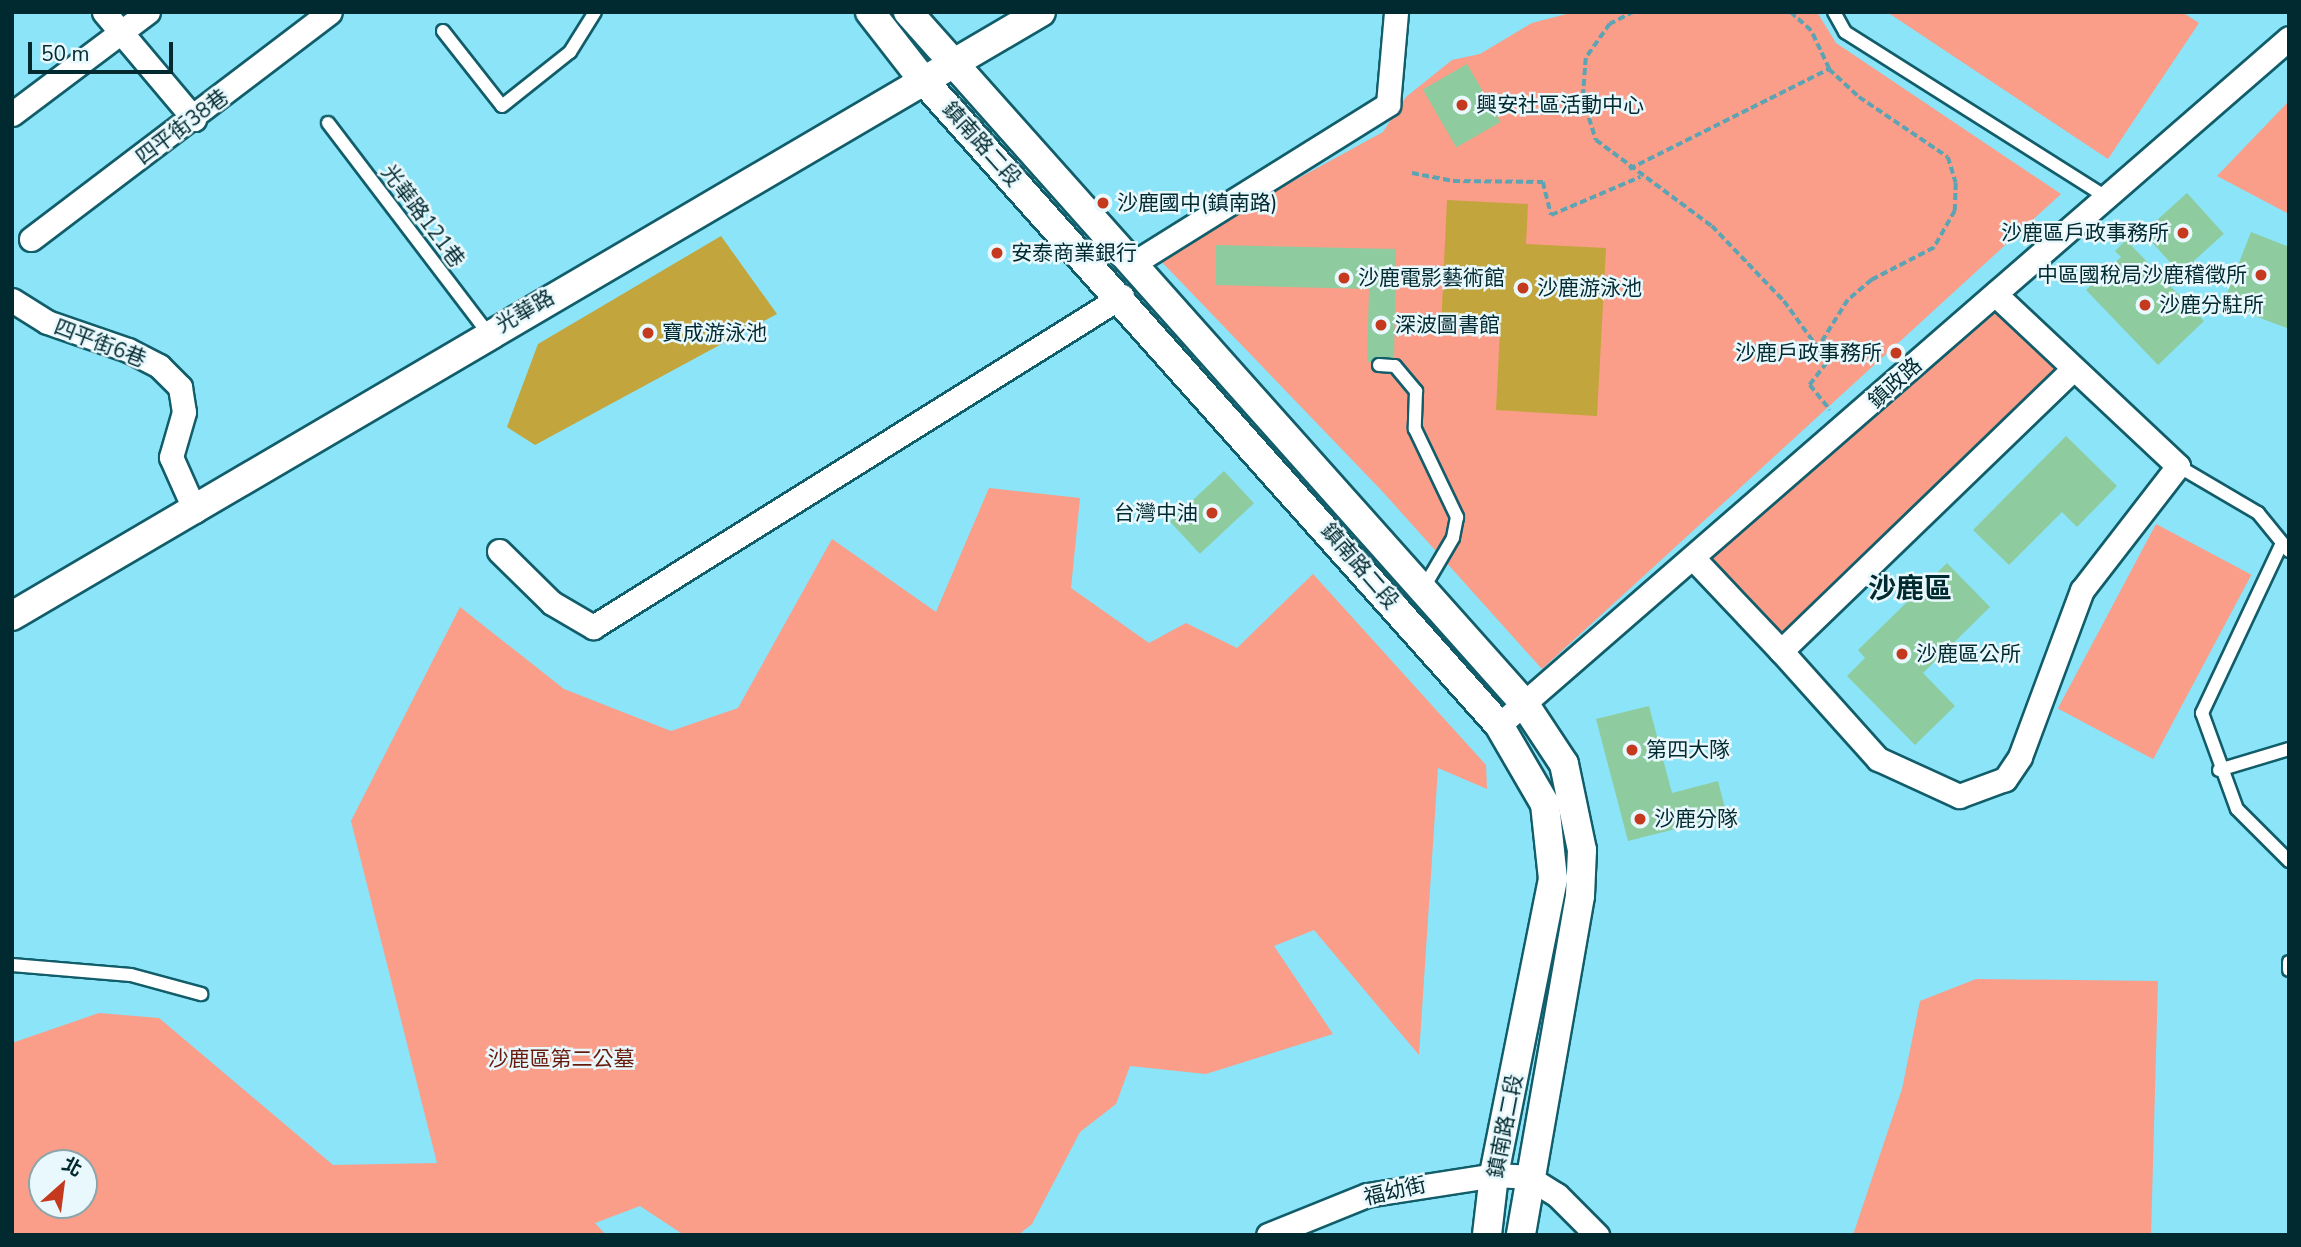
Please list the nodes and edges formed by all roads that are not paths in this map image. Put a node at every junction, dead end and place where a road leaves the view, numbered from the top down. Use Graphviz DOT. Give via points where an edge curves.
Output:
graph roads {
  1 [pos="104,12"];
  2 [pos="148,12"];
  3 [pos="595,12"];
  4 [pos="870,12"];
  5 [pos="908,12"];
  6 [pos="1041,12"];
  7 [pos="1396,12"];
  8 [pos="1833,12"];
  9 [pos="330,13"];
  10 [pos="443,31"];
  11 [pos="121,33"];
  12 [pos="2289,38"];
  13 [pos="953,64"];
  14 [pos="923,80"];
  15 [pos="12,114"];
  16 [pos="194,119"];
  17 [pos="328,123"];
  18 [pos="2104,196"];
  19 [pos="31,239"];
  20 [pos="1134,263"];
  21 [pos="1995,294"];
  22 [pos="1122,296"];
  23 [pos="12,300"];
  24 [pos="488,333"];
  25 [pos="1379,365"];
  26 [pos="2073,369"];
  27 [pos="2178,466"];
  28 [pos="195,511"];
  29 [pos="2285,547"];
  30 [pos="499,551"];
  31 [pos="1694,559"];
  32 [pos="1423,590"];
  33 [pos="12,616"];
  34 [pos="1781,651"];
  35 [pos="1523,702"];
  36 [pos="1499,726"];
  37 [pos="2289,749"];
  38 [pos="2219,770"];
  39 [pos="2289,861"];
  40 [pos="2289,962"];
  41 [pos="12,965"];
  42 [pos="2289,970"];
  43 [pos="201,994"];
  44 [pos="1494,1175"];
  45 [pos="1528,1177"];
  46 [pos="1268,1235"];
  47 [pos="1487,1235"];
  48 [pos="1521,1235"];
  49 [pos="1597,1235"];
  1 -- 11 [label="street"];
  2 -- 11 [label="street"];
  3 -- 10 [label="lane" via="570,52 502,106"];
  4 -- 14 [label="street, 鎮南路二段"];
  5 -- 13 [label="street, 鎮南路二段"];
  6 -- 13 [label="street, 光華路"];
  7 -- 20 [label="street" via="1388,104"];
  8 -- 18 [label="lane" via="1845,32"];
  9 -- 16 [label="street, 四平街38巷"];
  11 -- 15 [label="street"];
  11 -- 16 [label="street"];
  12 -- 18 [label="street, 鎮政路"];
  13 -- 14 [label="street, 光華路"];
  13 -- 20 [label="street, 鎮南路二段"];
  14 -- 22 [label="street, 鎮南路二段"];
  14 -- 24 [label="street, 光華路"];
  16 -- 19 [label="street, 四平街38巷"];
  17 -- 24 [label="lane, 光華路121巷"];
  18 -- 21 [label="street, 鎮政路"];
  20 -- 32 [label="street, 鎮南路二段"];
  21 -- 26 [label="street"];
  21 -- 31 [label="street, 鎮政路"];
  22 -- 30 [label="street" via="593,627 552,603"];
  22 -- 36 [label="street, 鎮南路二段"];
  23 -- 28 [label="street, 四平街6巷" via="47,322 128,350 159,366 180,387 184,412 171,457"];
  24 -- 28 [label="street, 光華路"];
  25 -- 32 [label="lane" via="1395,366 1416,391 1415,429 1457,517 1453,538"];
  26 -- 27 [label="street"];
  26 -- 34 [label="street"];
  27 -- 29 [label="lane" via="2258,513"];
  27 -- 34 [label="street" via="2082,590 2020,757 2005,779 1959,796 1878,759"];
  28 -- 33 [label="street, 光華路"];
  29 -- 38 [label="lane" via="2202,713"];
  31 -- 34 [label="street"];
  31 -- 35 [label="street, 鎮政路"];
  32 -- 35 [label="street, 鎮南路二段"];
  35 -- 36 [label="street, 鎮政路"];
  35 -- 45 [label="street, 鎮南路二段" via="1564,764 1582,850 1580,896"];
  36 -- 44 [label="street, 鎮南路二段" via="1545,804 1553,879"];
  37 -- 38 [label="lane"];
  38 -- 39 [label="lane" via="2236,809"];
  40 -- 42 [label="lane"];
  41 -- 43 [label="lane" via="131,975"];
  44 -- 45 [label="street, 福幼街"];
  44 -- 46 [label="street, 福幼街" via="1367,1195"];
  44 -- 47 [label="street, 鎮南路二段"];
  45 -- 48 [label="street, 鎮南路二段"];
  45 -- 49 [label="street" via="1557,1195"];
}
